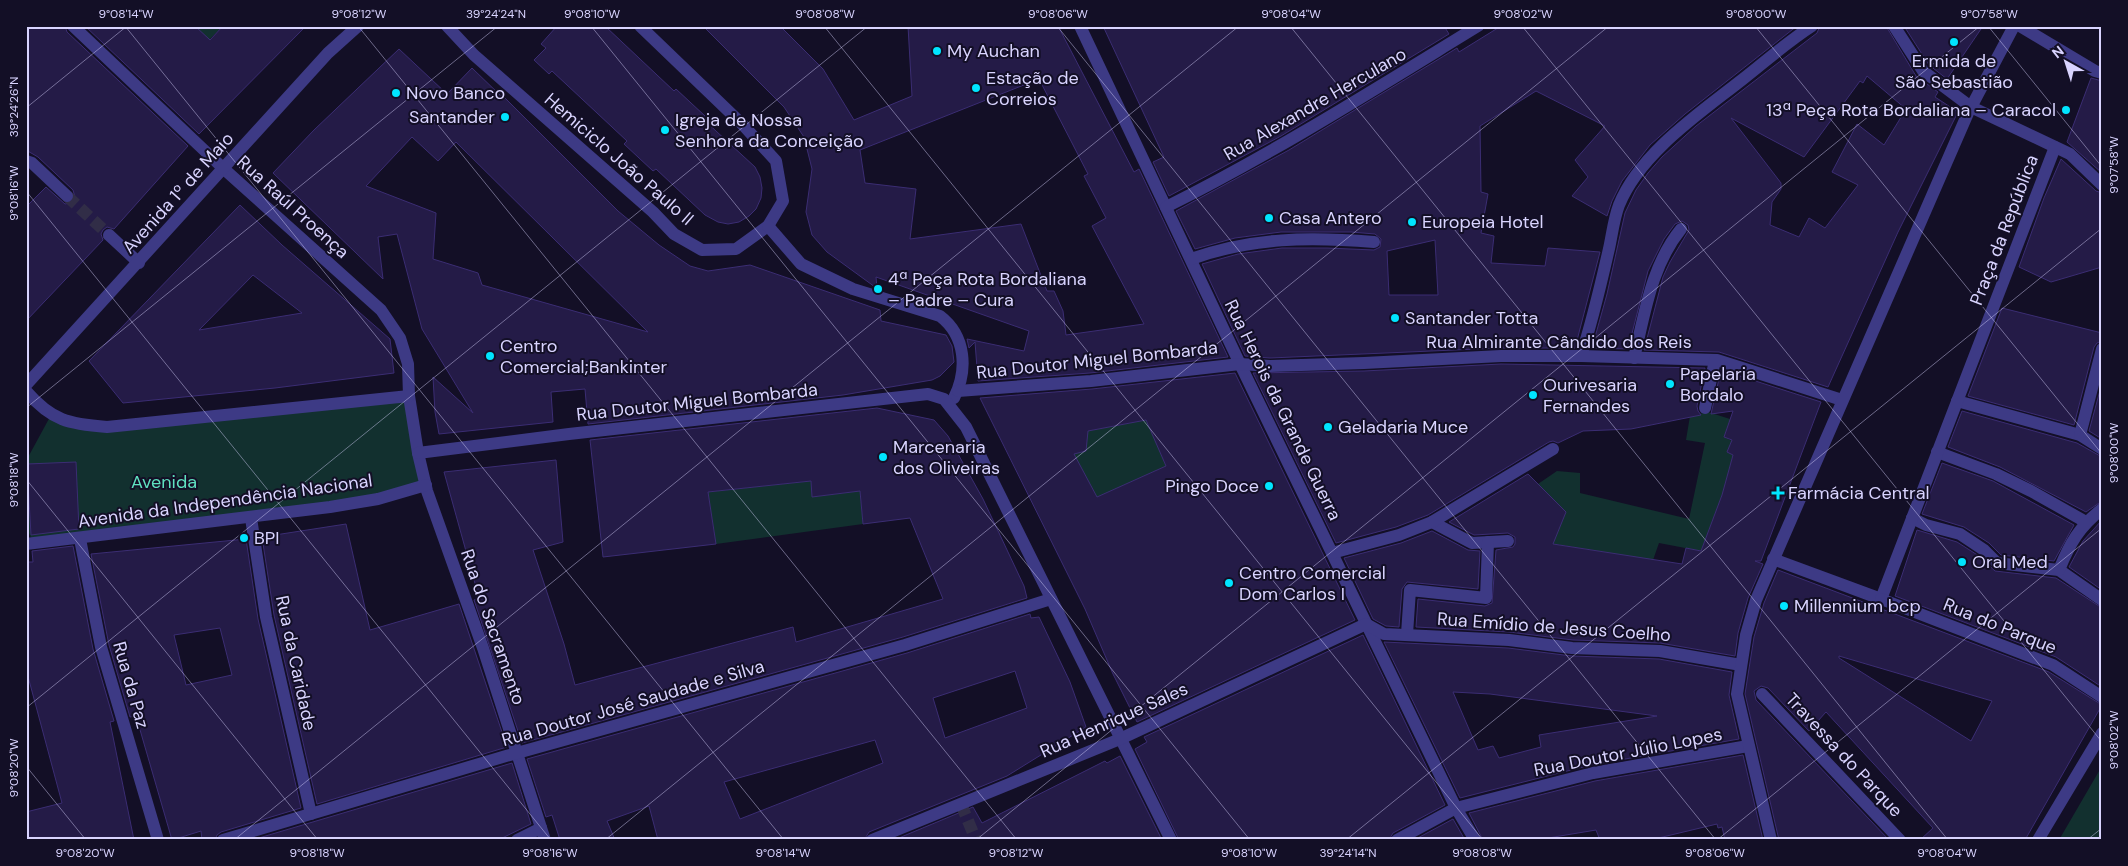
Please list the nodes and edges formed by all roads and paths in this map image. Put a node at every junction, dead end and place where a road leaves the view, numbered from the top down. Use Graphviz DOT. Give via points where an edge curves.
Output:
graph roads {
  1 [pos="73,26"];
  2 [pos="358,26"];
  3 [pos="447,26"];
  4 [pos="640,26"];
  5 [pos="1080,26"];
  6 [pos="1812,26"];
  7 [pos="1894,26"];
  8 [pos="2014,26"];
  9 [pos="2020,26"];
  10 [pos="1472,28"];
  11 [pos="2102,73"];
  12 [pos="1971,107"];
  13 [pos="2055,147"];
  14 [pos="26,160"];
  15 [pos="224,169"];
  16 [pos="2102,185"];
  17 [pos="67,196"];
  18 [pos="1166,207"];
  19 [pos="768,226"];
  20 [pos="1681,229"];
  21 [pos="108,235"];
  22 [pos="1374,242"];
  23 [pos="1191,259"];
  24 [pos="139,263"];
  25 [pos="2102,349"];
  26 [pos="1581,356"];
  27 [pos="1634,358"];
  28 [pos="1715,360"];
  29 [pos="1240,364"];
  30 [pos="26,385"];
  31 [pos="26,391"];
  32 [pos="958,392"];
  33 [pos="410,396"];
  34 [pos="1842,400"];
  35 [pos="1957,401"];
  36 [pos="951,405"];
  37 [pos="1705,408"];
  38 [pos="2080,435"];
  39 [pos="1553,449"];
  40 [pos="2102,449"];
  41 [pos="1937,452"];
  42 [pos="418,453"];
  43 [pos="426,484"];
  44 [pos="2102,509"];
  45 [pos="251,518"];
  46 [pos="1912,518"];
  47 [pos="1432,522"];
  48 [pos="2086,522"];
  49 [pos="80,539"];
  50 [pos="1508,541"];
  51 [pos="1488,542"];
  52 [pos="26,544"];
  53 [pos="1332,553"];
  54 [pos="1773,559"];
  55 [pos="2059,570"];
  56 [pos="1051,599"];
  57 [pos="1881,599"];
  58 [pos="2102,600"];
  59 [pos="1366,624"];
  60 [pos="1406,634"];
  61 [pos="1741,664"];
  62 [pos="1762,694"];
  63 [pos="2102,697"];
  64 [pos="2102,733"];
  65 [pos="1120,739"];
  66 [pos="1748,746"];
  67 [pos="517,753"];
  68 [pos="1456,808"];
  69 [pos="311,814"];
  70 [pos="543,834"];
  71 [pos="158,840"];
  72 [pos="223,840"];
  73 [pos="517,840"];
  74 [pos="872,840"];
  75 [pos="1171,840"];
  76 [pos="1396,840"];
  77 [pos="1475,840"];
  78 [pos="1772,840"];
  79 [pos="1900,840"];
  80 [pos="2038,840"];
  1 -- 15 [label="street, Rua Raúl Proença"];
  2 -- 15 [label="street, Avenida 1º de Maio" via="328,53"];
  3 -- 19 [label="street, Hemiciclo João Paulo II" via="674,234 702,250 736,249"];
  4 -- 19 [label="street, Hemiciclo João Paulo II" via="776,161 783,201"];
  5 -- 18 [label="street, Rua Herois da Grande Guerra"];
  6 -- 26 [label="street" via="1788,41 1706,108 1646,162 1633,179 1614,220"];
  7 -- 12 [label="street, Praça da República" via="1924,71"];
  8 -- 12 [label="street"];
  9 -- 11 [label="street"];
  10 -- 18 [label="street, Rua Alexandre Herculano" via="1400,76 1266,156"];
  12 -- 13 [label="street, Praça da República"];
  12 -- 34 [label="street"];
  13 -- 16 [label="street" via="2070,154"];
  13 -- 35 [label="street, Praça da República"];
  14 -- 17 [label="street"];
  15 -- 24 [label="street, Avenida 1º de Maio"];
  15 -- 33 [label="street, Rua Raúl Proença" via="381,310 400,338 408,364"];
  18 -- 23 [label="street, Rua Herois da Grande Guerra"];
  19 -- 32 [label="street" via="801,264 853,289 940,316 948,322 962,352 964,368"];
  20 -- 27 [label="street" via="1668,244 1650,288"];
  21 -- 24 [label="street"];
  22 -- 23 [label="street" via="1279,240 1228,246"];
  23 -- 29 [label="street, Rua Herois da Grande Guerra"];
  24 -- 30 [label="street, Avenida 1º de Maio"];
  25 -- 38 [label="street"];
  26 -- 27 [label="street, Rua Almirante Cândido dos Reis"];
  26 -- 29 [label="street, Rua Almirante Cândido dos Reis" via="1501,356 1270,366"];
  27 -- 28 [label="street, Rua Almirante Cândido dos Reis"];
  28 -- 34 [label="street, Rua Almirante Cândido dos Reis"];
  28 -- 37 [label="street"];
  29 -- 32 [label="street, Rua Doutor Miguel Bombarda"];
  29 -- 53 [label="street, Rua Herois da Grande Guerra"];
  31 -- 33 [label="street" via="51,415 75,425 107,427"];
  32 -- 36 [label="street"];
  33 -- 42 [label="street, Rua Raúl Proença"];
  34 -- 54 [label="street"];
  35 -- 38 [label="street"];
  35 -- 41 [label="street, Praça da República"];
  36 -- 42 [label="street, Rua Doutor Miguel Bombarda" via="928,394"];
  36 -- 56 [label="street, Rua Doutor Miguel Bombarda" via="966,426"];
  38 -- 40 [label="street"];
  39 -- 47 [label="street"];
  41 -- 46 [label="street, Praça da República"];
  41 -- 48 [label="street" via="1996,474"];
  42 -- 43 [label="street, Rua do Sacramento"];
  43 -- 45 [label="street, Avenida da Independência Nacional" via="378,500"];
  43 -- 67 [label="street, Rua do Sacramento"];
  44 -- 48 [label="street"];
  45 -- 49 [label="street, Avenida da Independência Nacional"];
  45 -- 69 [label="street, Rua da Caridade" via="266,617"];
  46 -- 55 [label="street" via="1960,534 1997,563"];
  46 -- 57 [label="street, Praça da República"];
  47 -- 51 [label="street" via="1472,543"];
  47 -- 53 [label="street"];
  48 -- 55 [label="street" via="2071,541"];
  49 -- 52 [label="street, Avenida da Independência Nacional"];
  49 -- 71 [label="street, Rua da Paz" via="101,647"];
  50 -- 51 [label="street"];
  51 -- 60 [label="street" via="1486,598 1410,590"];
  53 -- 59 [label="street, Rua Herois da Grande Guerra"];
  54 -- 57 [label="street"];
  54 -- 61 [label="street" via="1756,600"];
  55 -- 58 [label="street"];
  56 -- 65 [label="street, Rua Doutor Miguel Bombarda"];
  56 -- 67 [label="street, Rua Doutor José Saudade e Silva" via="896,647"];
  57 -- 63 [label="street, Rua do Parque" via="2053,665"];
  59 -- 60 [label="street, Rua Emídio de Jesus Coelho" via="1384,634"];
  59 -- 65 [label="street, Rua Henrique Sales"];
  59 -- 68 [label="street, Rua Herois da Grande Guerra"];
  60 -- 61 [label="street, Rua Emídio de Jesus Coelho" via="1509,640 1572,648 1660,651"];
  61 -- 66 [label="street" via="1737,694"];
  62 -- 79 [label="street, Travessa do Parque"];
  64 -- 80 [label="street"];
  65 -- 74 [label="street, Rua Henrique Sales"];
  65 -- 75 [label="street, Rua Doutor Miguel Bombarda"];
  66 -- 68 [label="street, Rua Doutor Júlio Lopes" via="1593,773"];
  66 -- 78 [label="street"];
  67 -- 69 [label="street, Rua Doutor José Saudade e Silva"];
  67 -- 70 [label="street, Rua do Sacramento"];
  68 -- 76 [label="street, Rua Doutor Júlio Lopes"];
  68 -- 77 [label="street, Rua Herois da Grande Guerra"];
  69 -- 72 [label="street, Rua Doutor José Saudade e Silva"];
  70 -- 73 [label="street"];
}
